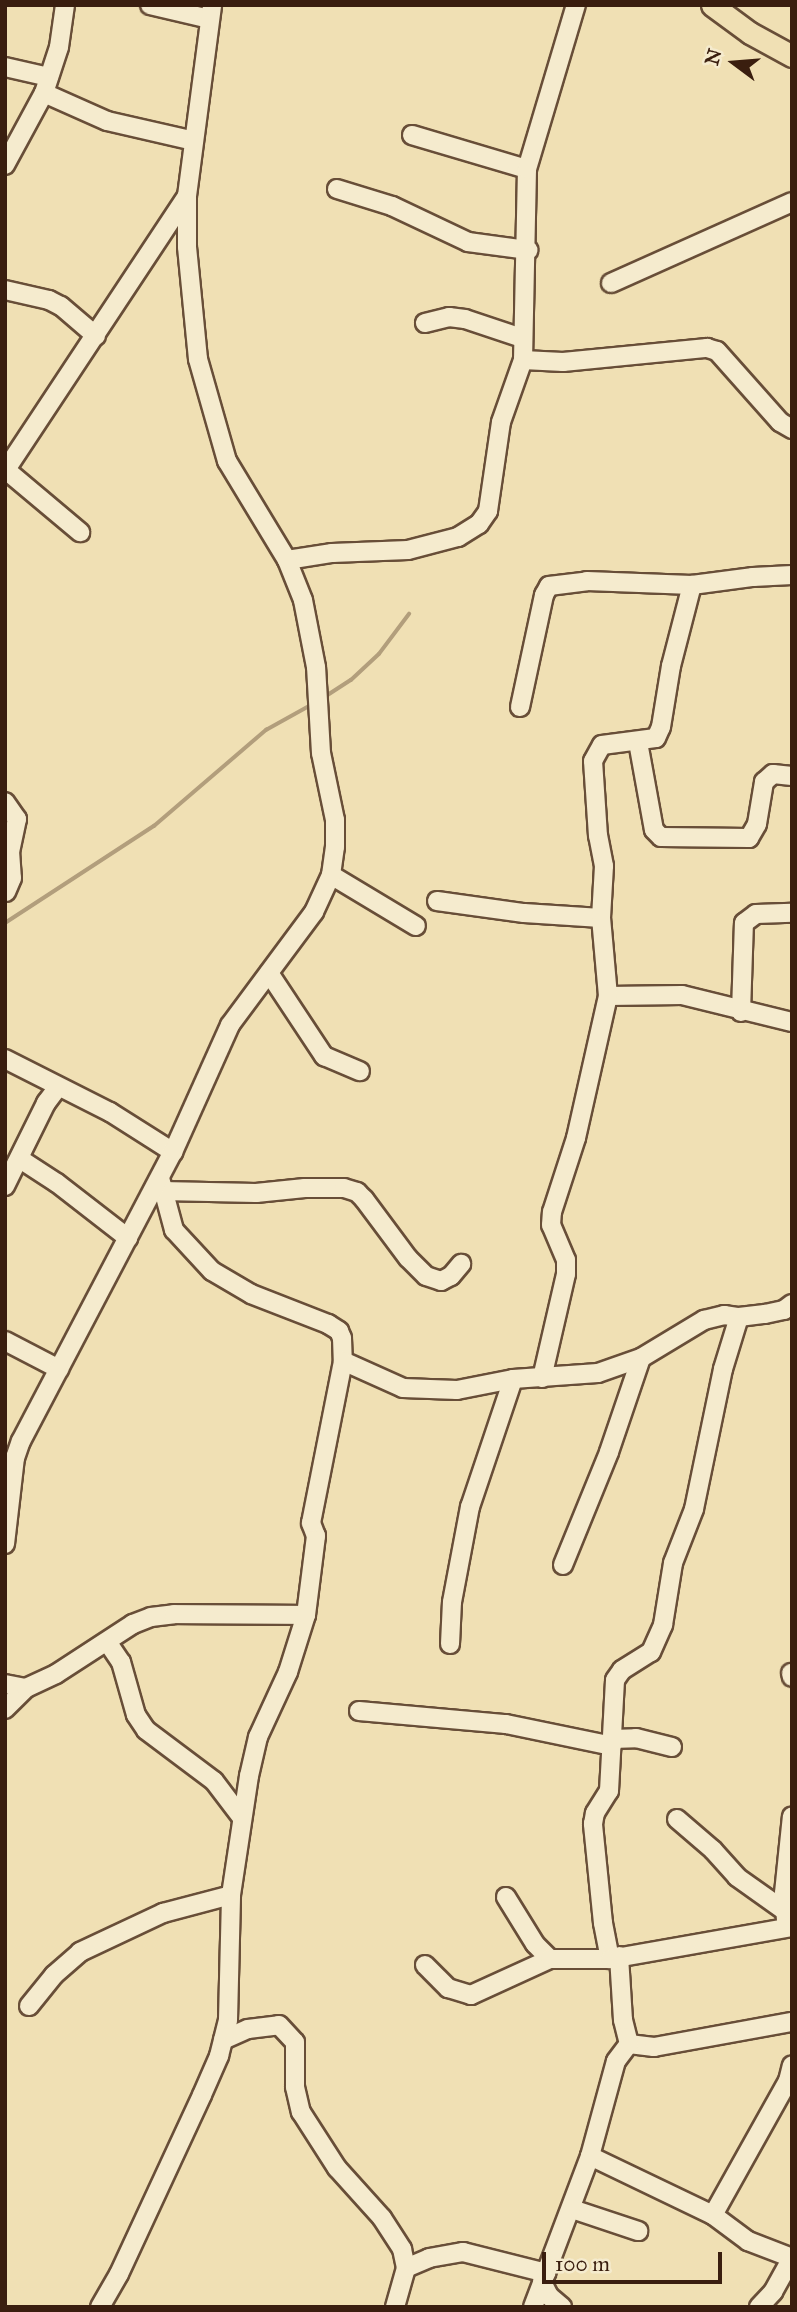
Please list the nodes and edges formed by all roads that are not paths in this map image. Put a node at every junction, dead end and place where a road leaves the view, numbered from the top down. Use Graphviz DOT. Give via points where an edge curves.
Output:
graph roads {
  1 [pos="65,5"];
  2 [pos="150,5"];
  3 [pos="576,5"];
  4 [pos="712,5"];
  5 [pos="211,12"];
  6 [pos="792,56"];
  7 [pos="5,67"];
  8 [pos="47,85"];
  9 [pos="412,135"];
  10 [pos="194,141"];
  11 [pos="5,165"];
  12 [pos="527,169"];
  13 [pos="337,189"];
  14 [pos="187,196"];
  15 [pos="792,202"];
  16 [pos="528,250"];
  17 [pos="611,283"];
  18 [pos="5,290"];
  19 [pos="425,323"];
  20 [pos="96,337"];
  21 [pos="522,338"];
  22 [pos="523,360"];
  23 [pos="792,429"];
  24 [pos="6,470"];
  25 [pos="80,532"];
  26 [pos="288,560"];
  27 [pos="792,575"];
  28 [pos="692,585"];
  29 [pos="520,707"];
  30 [pos="638,742"];
  31 [pos="792,776"];
  32 [pos="5,802"];
  33 [pos="331,875"];
  34 [pos="6,892"];
  35 [pos="437,901"];
  36 [pos="792,913"];
  37 [pos="601,918"];
  38 [pos="416,926"];
  39 [pos="269,973"];
  40 [pos="608,996"];
  41 [pos="741,1012"];
  42 [pos="792,1022"];
  43 [pos="5,1059"];
  44 [pos="360,1071"];
  45 [pos="58,1087"];
  46 [pos="173,1153"];
  47 [pos="20,1159"];
  48 [pos="161,1184"];
  49 [pos="5,1185"];
  50 [pos="128,1238"];
  51 [pos="461,1264"];
  52 [pos="792,1304"];
  53 [pos="738,1317"];
  54 [pos="5,1341"];
  55 [pos="641,1358"];
  56 [pos="343,1362"];
  57 [pos="59,1368"];
  58 [pos="542,1378"];
  59 [pos="513,1379"];
  60 [pos="5,1434"];
  61 [pos="24,1434"];
  62 [pos="5,1544"];
  63 [pos="564,1565"];
  64 [pos="306,1615"];
  65 [pos="108,1643"];
  66 [pos="450,1644"];
  67 [pos="5,1684"];
  68 [pos="26,1688"];
  69 [pos="5,1709"];
  70 [pos="359,1711"];
  71 [pos="612,1742"];
  72 [pos="672,1747"];
  73 [pos="792,1816"];
  74 [pos="242,1818"];
  75 [pos="677,1819"];
  76 [pos="232,1895"];
  77 [pos="506,1897"];
  78 [pos="788,1922"];
  79 [pos="615,1958"];
  80 [pos="550,1959"];
  81 [pos="425,1965"];
  82 [pos="29,2007"];
  83 [pos="792,2022"];
  84 [pos="223,2040"];
  85 [pos="629,2044"];
  86 [pos="791,2077"];
  87 [pos="590,2156"];
  88 [pos="572,2208"];
  89 [pos="713,2215"];
  90 [pos="638,2231"];
  91 [pos="792,2258"];
  92 [pos="406,2269"];
  93 [pos="544,2278"];
  94 [pos="100,2307"];
  95 [pos="394,2307"];
  96 [pos="533,2307"];
  97 [pos="562,2307"];
  98 [pos="759,2307"];
  1 -- 8 [label="street"];
  2 -- 5 [label="street"];
  3 -- 12 [label="street"];
  4 -- 6 [label="main road"];
  5 -- 10 [label="street"];
  7 -- 8 [label="street"];
  8 -- 10 [label="street" via="107,121"];
  8 -- 11 [label="street"];
  9 -- 12 [label="street"];
  10 -- 14 [label="street"];
  12 -- 16 [label="street"];
  13 -- 16 [label="street" via="393,206 468,242"];
  14 -- 20 [label="street"];
  14 -- 26 [label="street" via="198,359 227,461"];
  15 -- 17 [label="street"];
  16 -- 21 [label="street"];
  18 -- 20 [label="street" via="61,306"];
  19 -- 21 [label="street" via="449,317 465,319"];
  20 -- 24 [label="street"];
  21 -- 22 [label="street"];
  22 -- 23 [label="street" via="563,362 707,348 717,351 780,422"];
  22 -- 26 [label="street" via="501,422 488,511 479,524 458,537 408,550"];
  24 -- 25 [label="street"];
  26 -- 33 [label="street" via="303,600 316,667 321,753 335,820"];
  27 -- 28 [label="street"];
  28 -- 29 [label="street" via="587,581 550,586 544,595"];
  28 -- 30 [label="street" via="661,727 656,738"];
  30 -- 31 [label="street" via="654,830 661,837 748,838 757,824 764,782 773,774"];
  30 -- 37 [label="street" via="602,745 593,761 604,866"];
  32 -- 34 [label="street" via="17,819 10,851 12,878"];
  33 -- 38 [label="street"];
  33 -- 39 [label="street" via="314,912"];
  35 -- 37 [label="street"];
  36 -- 41 [label="street" via="756,914 744,923"];
  37 -- 40 [label="street"];
  39 -- 44 [label="street" via="324,1056"];
  39 -- 46 [label="street" via="230,1025"];
  40 -- 41 [label="street" via="682,995"];
  40 -- 58 [label="street" via="576,1138 552,1212 551,1225 566,1260 566,1274"];
  41 -- 42 [label="street"];
  43 -- 45 [label="street"];
  45 -- 46 [label="street" via="110,1112"];
  45 -- 47 [label="street"];
  46 -- 48 [label="street"];
  47 -- 49 [label="street"];
  47 -- 50 [label="street"];
  48 -- 50 [label="street"];
  48 -- 51 [label="street" via="256,1193 344,1188 364,1199 426,1276 441,1281"];
  48 -- 56 [label="street" via="174,1230 212,1271 251,1294 339,1331"];
  50 -- 57 [label="street"];
  52 -- 53 [label="street" via="784,1310"];
  53 -- 55 [label="street" via="704,1320"];
  53 -- 71 [label="street" via="694,1509 673,1563 663,1625 651,1652 622,1670 615,1680"];
  54 -- 57 [label="street"];
  55 -- 58 [label="street" via="598,1373"];
  55 -- 63 [label="street"];
  56 -- 59 [label="street" via="421,1391 457,1390"];
  56 -- 64 [label="street" via="312,1523 316,1536"];
  57 -- 61 [label="street"];
  58 -- 59 [label="street"];
  59 -- 66 [label="street" via="470,1507 452,1602"];
  60 -- 61 [label="street"];
  61 -- 62 [label="street" via="15,1458"];
  64 -- 65 [label="street" via="174,1614 133,1624"];
  64 -- 74 [label="street" via="288,1672 258,1737"];
  65 -- 68 [label="street"];
  65 -- 74 [label="street" via="121,1662 136,1715 146,1730 214,1781"];
  67 -- 68 [label="street"];
  68 -- 69 [label="street"];
  70 -- 71 [label="street" via="506,1724"];
  71 -- 72 [label="street" via="636,1738"];
  71 -- 79 [label="street" via="609,1791 593,1824 603,1923"];
  73 -- 78 [label="street" via="784,1893"];
  74 -- 76 [label="street"];
  75 -- 78 [label="street"];
  76 -- 82 [label="street" via="163,1913 80,1952"];
  76 -- 84 [label="street" via="228,2020"];
  77 -- 80 [label="street" via="535,1944"];
  78 -- 79 [label="street"];
  79 -- 80 [label="street"];
  79 -- 85 [label="street"];
  80 -- 81 [label="street" via="471,1995 448,1988"];
  83 -- 85 [label="street" via="654,2047"];
  84 -- 92 [label="street" via="248,2029 279,2025 288,2032 295,2042 295,2087 301,2112 337,2168 396,2236"];
  84 -- 94 [label="street" via="202,2095"];
  85 -- 87 [label="street" via="616,2061"];
  86 -- 89 [label="street"];
  87 -- 88 [label="street"];
  87 -- 89 [label="street"];
  88 -- 90 [label="street"];
  88 -- 93 [label="street"];
  89 -- 91 [label="street" via="748,2241"];
  91 -- 98 [label="street"];
  92 -- 93 [label="street" via="429,2258 463,2252"];
  92 -- 95 [label="street"];
  93 -- 96 [label="street"];
  93 -- 97 [label="street" via="550,2296"];
}
